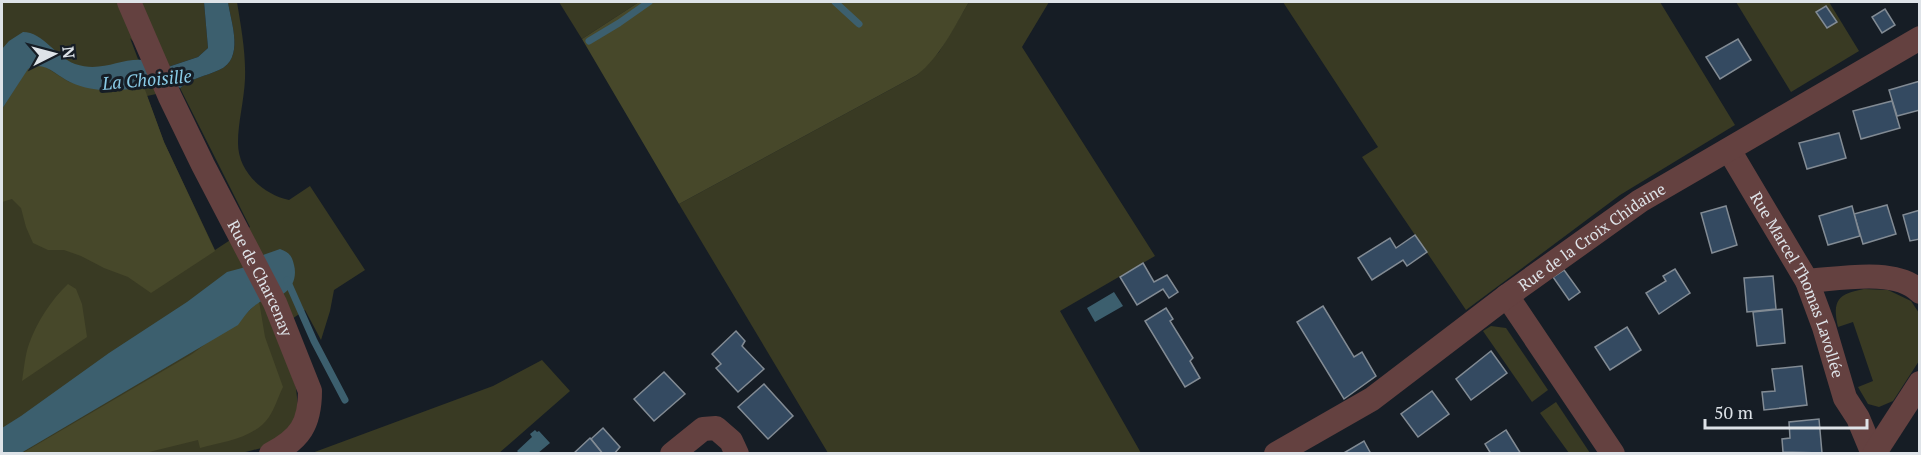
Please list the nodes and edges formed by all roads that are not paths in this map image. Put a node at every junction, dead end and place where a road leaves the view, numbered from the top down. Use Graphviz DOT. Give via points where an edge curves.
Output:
graph roads {
  1 [pos="129,2"];
  2 [pos="1920,38"];
  3 [pos="1729,150"];
  4 [pos="1807,281"];
  5 [pos="1920,292"];
  6 [pos="1507,296"];
  7 [pos="1920,383"];
  8 [pos="271,453"];
  9 [pos="672,453"];
  10 [pos="737,453"];
  11 [pos="1276,453"];
  12 [pos="1613,453"];
  13 [pos="1874,453"];
  1 -- 8 [label="street, Rue de Charcenay" via="202,165 275,303 310,391 305,424 286,446"];
  2 -- 3 [label="street, Rue de la Croix Chidaine"];
  3 -- 4 [label="street, Rue Marcel Thomas Lavollée"];
  3 -- 6 [label="street, Rue de la Croix Chidaine" via="1640,201"];
  4 -- 5 [label="street" via="1887,277"];
  4 -- 13 [label="street, Rue Marcel Thomas Lavollée" via="1845,398"];
  6 -- 11 [label="street, Rue de la Croix Chidaine" via="1372,399"];
  6 -- 12 [label="street"];
  7 -- 13 [label="street"];
  9 -- 10 [label="street" via="703,429 716,428 731,441"];
}
